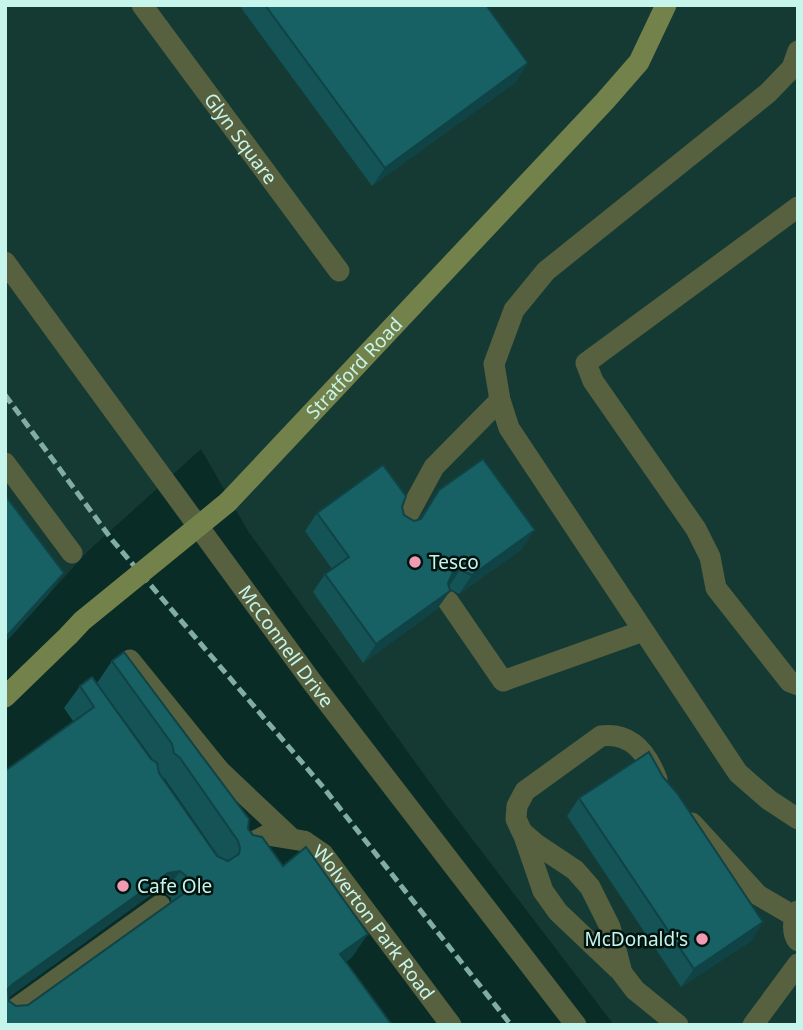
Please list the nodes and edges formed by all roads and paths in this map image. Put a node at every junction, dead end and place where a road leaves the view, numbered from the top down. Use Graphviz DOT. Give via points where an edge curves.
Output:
graph roads {
  1 [pos="142,5"];
  2 [pos="666,5"];
  3 [pos="798,51"];
  4 [pos="798,207"];
  5 [pos="5,262"];
  6 [pos="339,271"];
  7 [pos="500,400"];
  8 [pos="5,463"];
  9 [pos="402,526"];
  10 [pos="72,552"];
  11 [pos="448,601"];
  12 [pos="643,631"];
  13 [pos="130,660"];
  14 [pos="798,685"];
  15 [pos="5,698"];
  16 [pos="798,819"];
  17 [pos="522,832"];
  18 [pos="291,838"];
  19 [pos="245,846"];
  20 [pos="160,905"];
  21 [pos="796,914"];
  22 [pos="798,941"];
  23 [pos="798,964"];
  24 [pos="622,973"];
  25 [pos="5,1016"];
  26 [pos="451,1025"];
  27 [pos="576,1025"];
  28 [pos="678,1025"];
  29 [pos="753,1025"];
  1 -- 6 [label="street, Glyn Square"];
  2 -- 15 [label="street, Stratford Road, bridge" via="639,62 574,137 228,502 82,621"];
  3 -- 7 [label="street" via="792,68 768,93 546,271 514,310 494,364"];
  4 -- 14 [label="street" via="586,363 593,381 696,529 710,557 716,588 790,682"];
  5 -- 27 [label="street, McConnell Drive" via="312,682"];
  7 -- 9 [label="street" via="434,467"];
  7 -- 12 [label="street" via="509,428"];
  8 -- 10 [label="street"];
  11 -- 12 [label="street" via="503,681"];
  12 -- 16 [label="street" via="738,774"];
  13 -- 18 [label="street" via="220,771"];
  17 -- 21 [label="street" via="516,819 525,791 601,736 615,734 636,743 650,761 660,788 758,895"];
  17 -- 24 [label="street" via="543,891 558,912"];
  17 -- 24 [label="street" via="575,870 590,887 610,928"];
  18 -- 19 [label="street, Wolverton Park Road" via="268,835"];
  18 -- 26 [label="street, Wolverton Park Road" via="323,854"];
  20 -- 25 [label="street"];
  21 -- 22 [label="street" via="794,937"];
  23 -- 29 [label="street"];
  24 -- 28 [label="street" via="635,990"];
}
